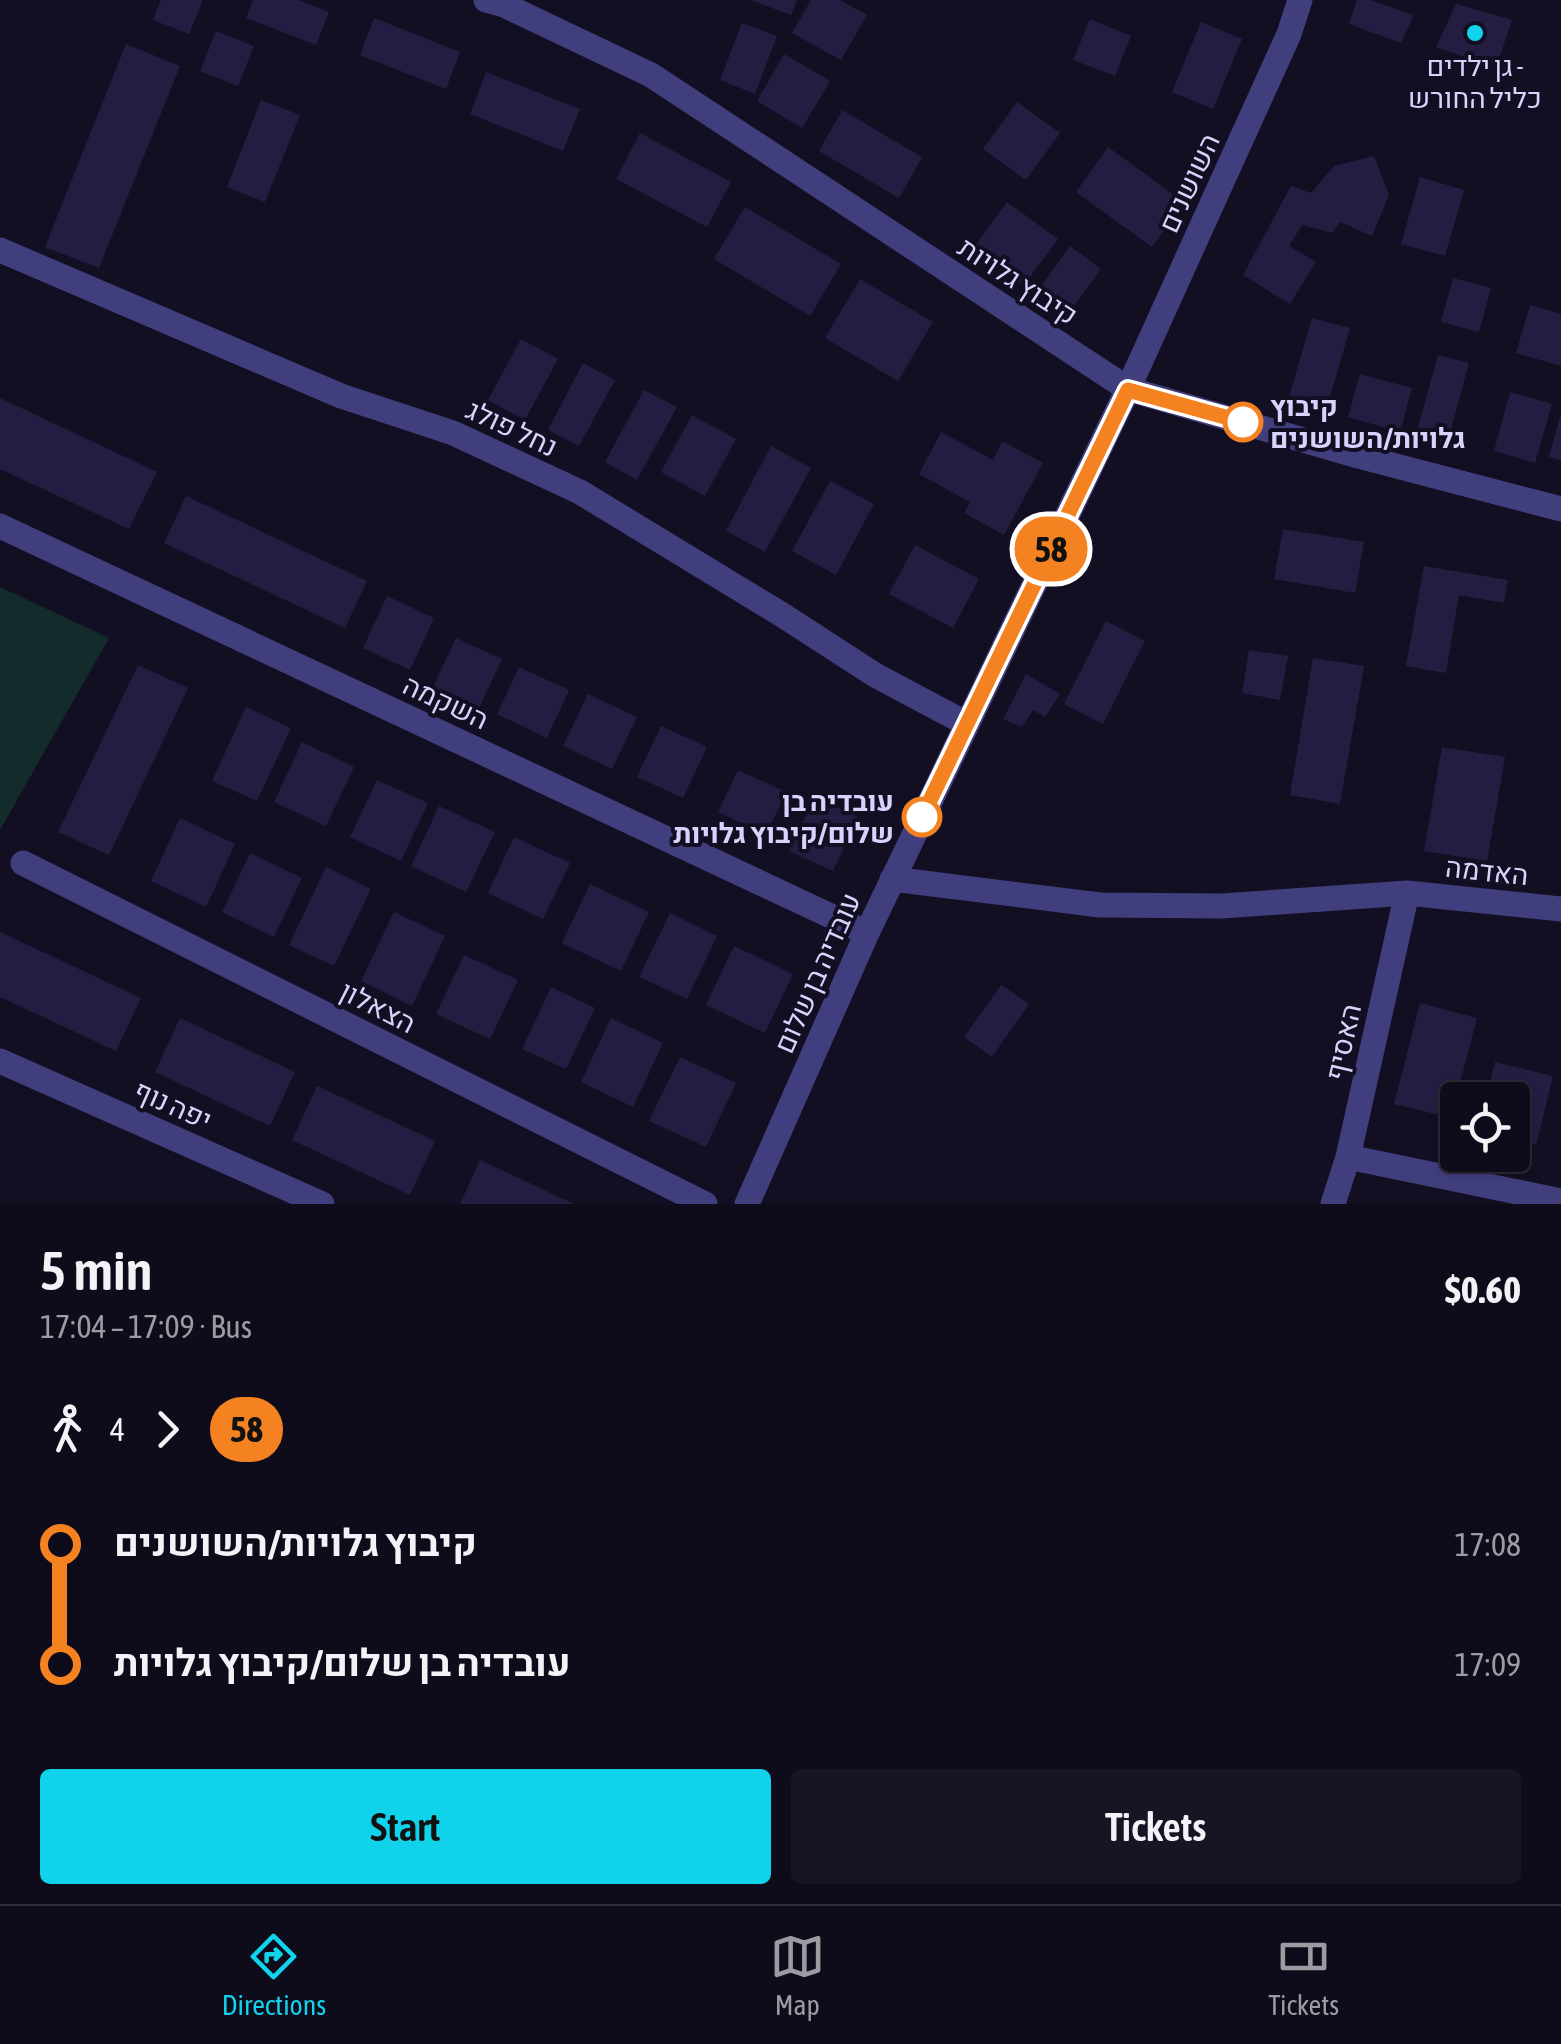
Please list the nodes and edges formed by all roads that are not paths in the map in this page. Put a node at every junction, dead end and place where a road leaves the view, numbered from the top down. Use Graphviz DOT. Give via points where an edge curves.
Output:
graph roads {
  1 [pos="1300,0"];
  2 [pos="499,2"];
  3 [pos="0,250"];
  4 [pos="1128,390"];
  5 [pos="1561,509"];
  6 [pos="0,526"];
  7 [pos="966,724"];
  8 [pos="23,863"];
  9 [pos="892,879"];
  10 [pos="1407,893"];
  11 [pos="1561,909"];
  12 [pos="866,933"];
  13 [pos="0,1061"];
  14 [pos="1348,1157"];
  15 [pos="1561,1201"];
  16 [pos="322,1204"];
  17 [pos="706,1204"];
  18 [pos="746,1204"];
  19 [pos="1332,1204"];
  1 -- 4 [label="street, השושנים"];
  2 -- 4 [label="street, קיבוץ גלויות" via="651,75"];
  3 -- 7 [label="street, נחל פולג" via="341,396 453,433 580,492"];
  4 -- 5 [label="street, קיבוץ גלויות"];
  4 -- 7 [label="street, עובדיה בן שלום"];
  6 -- 12 [label="street, השקמה"];
  7 -- 9 [label="street, עובדיה בן שלום"];
  8 -- 17 [label="street, הצאלון"];
  9 -- 10 [label="street, האדמה" via="1100,905 1222,906"];
  9 -- 12 [label="street, עובדיה בן שלום"];
  10 -- 11 [label="street, האדמה"];
  10 -- 14 [label="street, האסיף"];
  12 -- 18 [label="street, עובדיה בן שלום"];
  13 -- 16 [label="street, יפה נוף"];
  14 -- 15 [label="street"];
  14 -- 19 [label="street, האסיף"];
}
